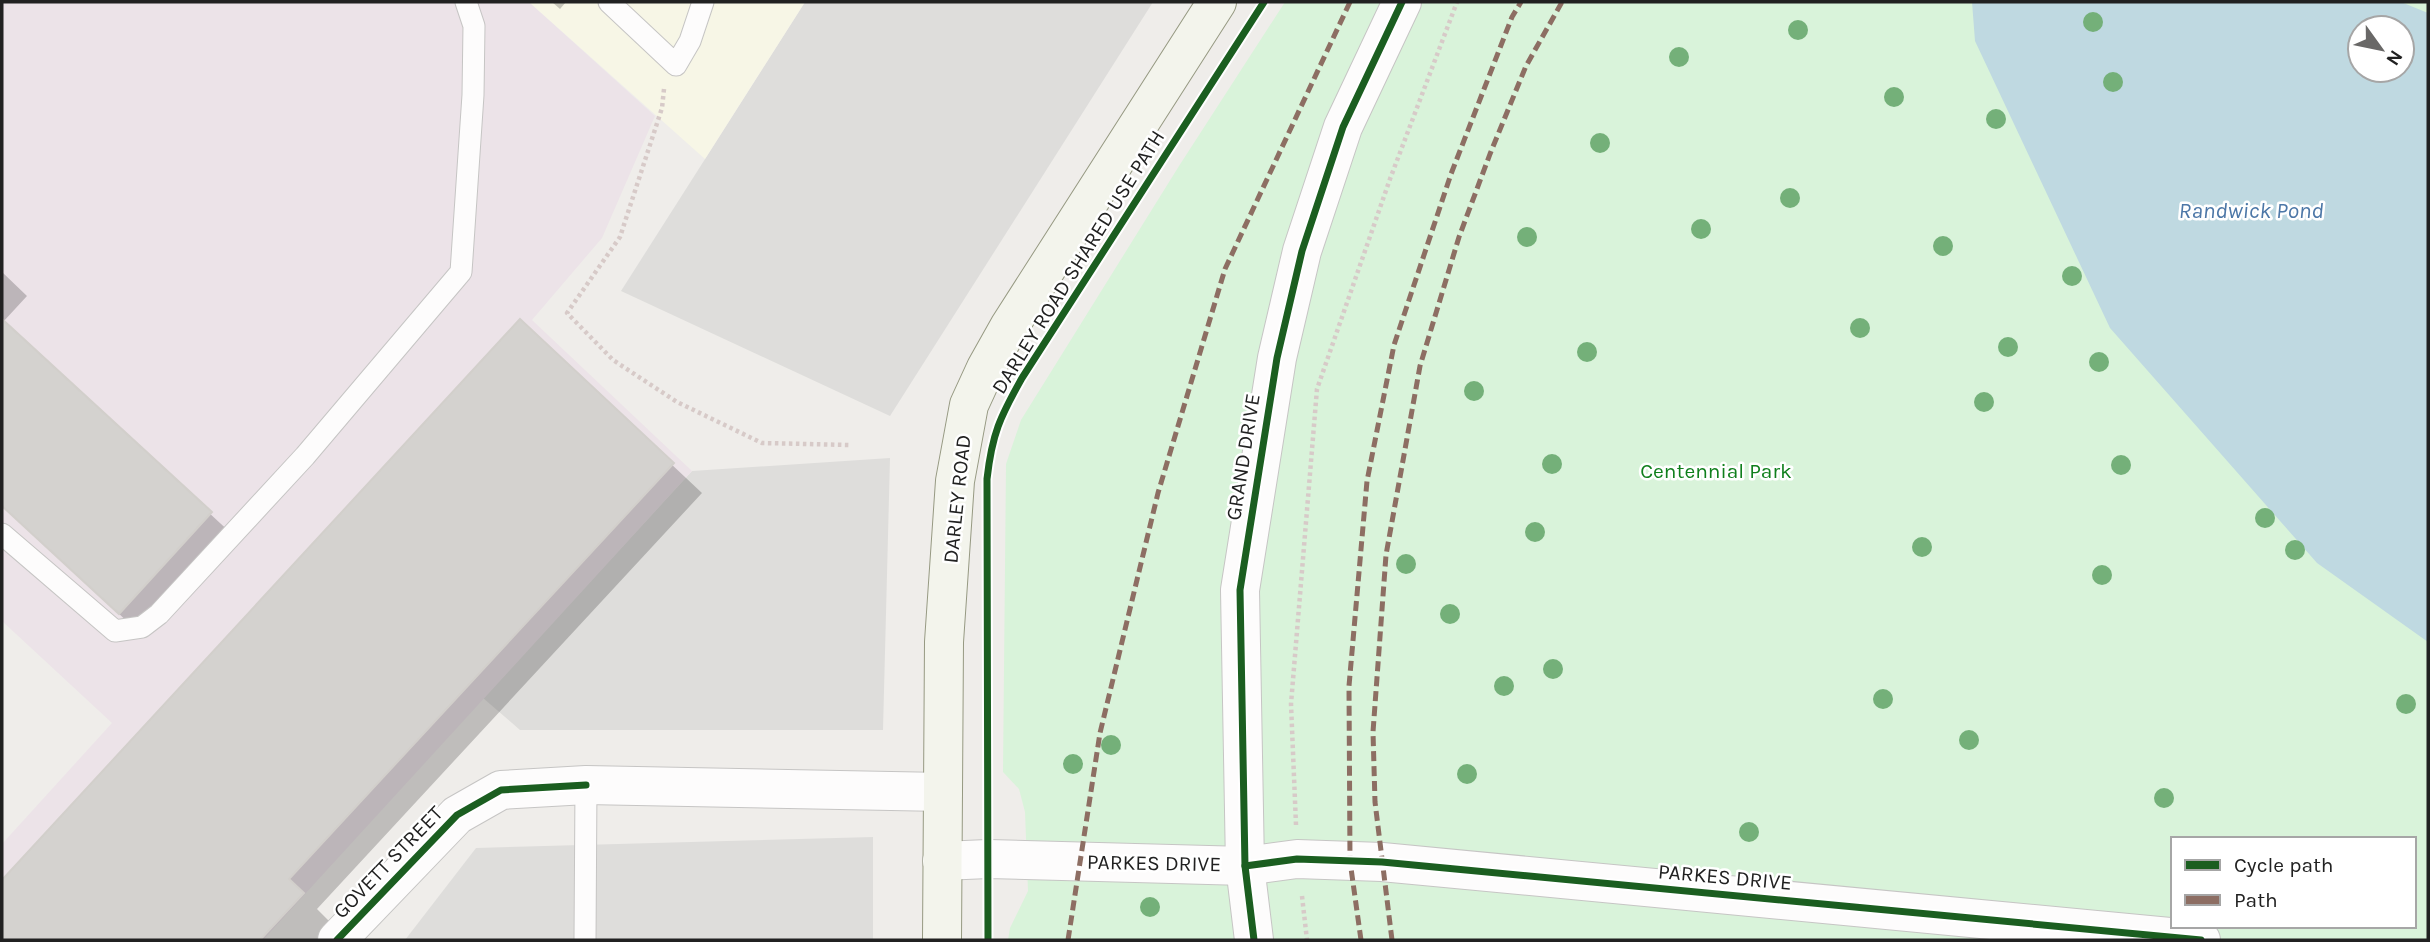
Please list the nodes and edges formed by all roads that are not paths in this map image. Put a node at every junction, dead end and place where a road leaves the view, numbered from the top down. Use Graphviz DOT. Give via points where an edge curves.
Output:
graph roads {
  1 [pos="466,2"];
  2 [pos="609,2"];
  3 [pos="703,2"];
  4 [pos="1217,2"];
  5 [pos="1402,2"];
  6 [pos="2,534"];
  7 [pos="586,785"];
  8 [pos="943,792"];
  9 [pos="942,861"];
  10 [pos="1245,866"];
  11 [pos="337,940"];
  12 [pos="585,940"];
  13 [pos="942,940"];
  14 [pos="1254,940"];
  15 [pos="2201,940"];
  1 -- 6 [label="lane" via="474,26 473,95 461,272 305,456 142,627 115,631"];
  2 -- 3 [label="lane" via="677,65"];
  4 -- 8 [label="main road, DARLEY ROAD" via="1009,327 969,405 955,481 944,642"];
  5 -- 10 [label="street, GRAND DRIVE" via="1343,127 1302,251 1277,358 1240,590"];
  7 -- 8 [label="street, GOVETT STREET"];
  7 -- 11 [label="street, GOVETT STREET" via="501,790 457,815"];
  7 -- 12 [label="lane"];
  8 -- 9 [label="main road, DARLEY ROAD"];
  9 -- 10 [label="street, PARKES DRIVE"];
  9 -- 13 [label="main road, DARLEY ROAD"];
  10 -- 14 [label="street, GRAND DRIVE"];
  10 -- 15 [label="street, PARKES DRIVE" via="1297,859 1396,863"];
}
